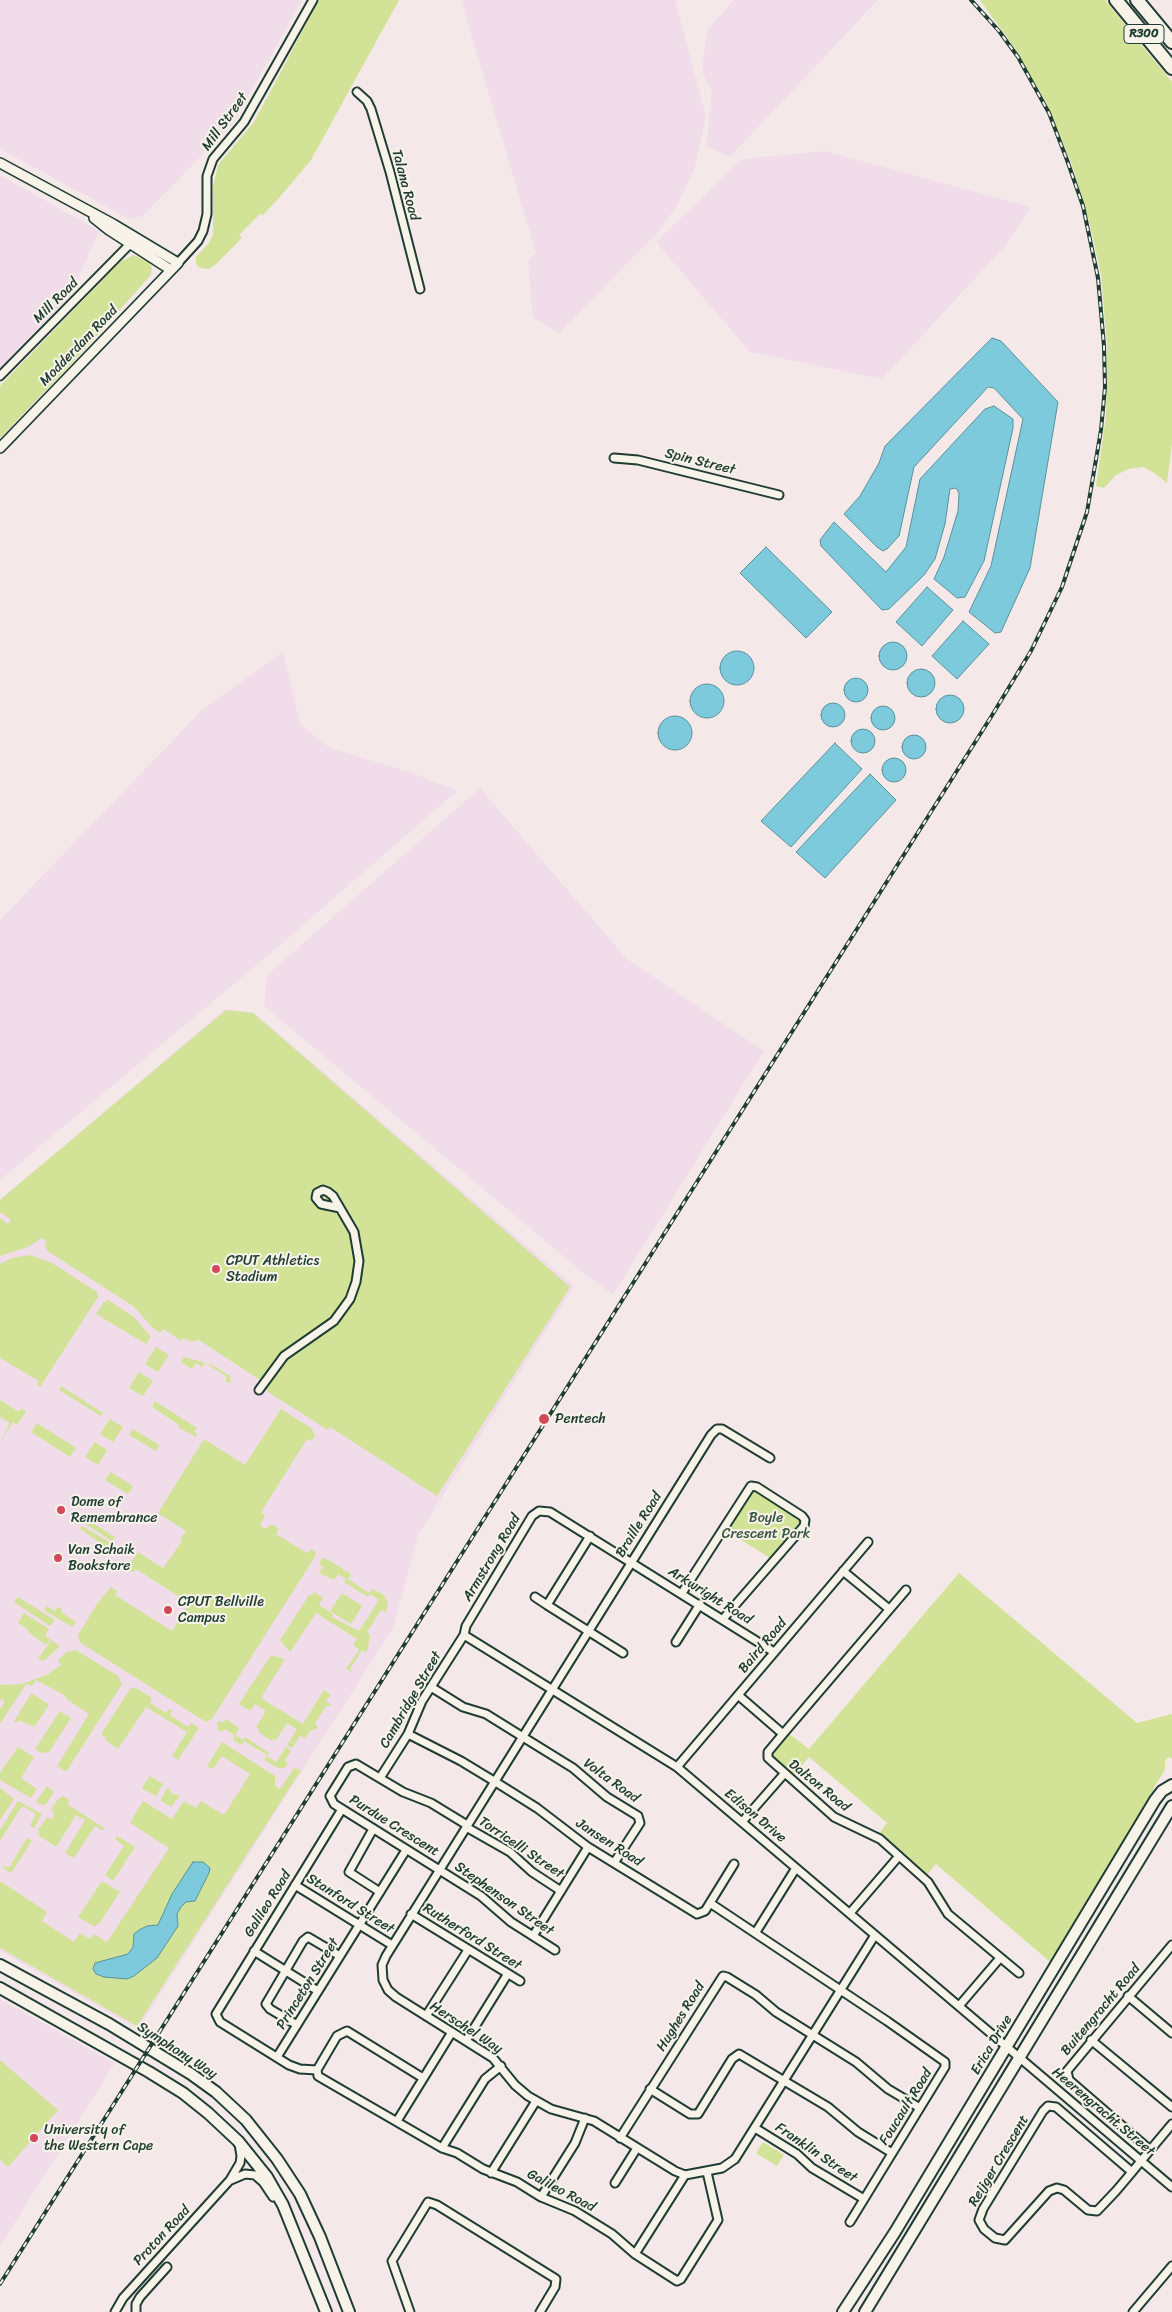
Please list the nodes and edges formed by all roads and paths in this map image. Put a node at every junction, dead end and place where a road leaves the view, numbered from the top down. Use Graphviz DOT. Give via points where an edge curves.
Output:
graph roads {
  1 [pos="313,0"];
  2 [pos="1116,0"];
  3 [pos="1138,0"];
  4 [pos="1172,42"];
  5 [pos="1172,68"];
  6 [pos="357,92"];
  7 [pos="0,163"];
  8 [pos="84,210"];
  9 [pos="130,244"];
  10 [pos="175,266"];
  11 [pos="420,289"];
  12 [pos="0,376"];
  13 [pos="0,448"];
  14 [pos="614,458"];
  15 [pos="779,495"];
  16 [pos="340,1208"];
  17 [pos="259,1390"];
  18 [pos="770,1458"];
  19 [pos="590,1536"];
  20 [pos="868,1542"];
  21 [pos="631,1562"];
  22 [pos="843,1571"];
  23 [pos="906,1590"];
  24 [pos="682,1593"];
  25 [pos="535,1597"];
  26 [pos="700,1604"];
  27 [pos="547,1605"];
  28 [pos="889,1609"];
  29 [pos="723,1619"];
  30 [pos="588,1631"];
  31 [pos="464,1635"];
  32 [pos="676,1642"];
  33 [pos="774,1652"];
  34 [pos="623,1653"];
  35 [pos="431,1687"];
  36 [pos="552,1688"];
  37 [pos="738,1695"];
  38 [pos="408,1734"];
  39 [pos="783,1734"];
  40 [pos="522,1737"];
  41 [pos="677,1767"];
  42 [pos="784,1774"];
  43 [pos="380,1778"];
  44 [pos="494,1781"];
  45 [pos="1172,1785"];
  46 [pos="1171,1807"];
  47 [pos="342,1809"];
  48 [pos="742,1822"];
  49 [pos="466,1826"];
  50 [pos="373,1829"];
  51 [pos="588,1846"];
  52 [pos="406,1850"];
  53 [pos="899,1856"];
  54 [pos="614,1863"];
  55 [pos="734,1864"];
  56 [pos="796,1868"];
  57 [pos="440,1869"];
  58 [pos="295,1885"];
  59 [pos="561,1891"];
  60 [pos="380,1892"];
  61 [pos="710,1903"];
  62 [pos="411,1914"];
  63 [pos="850,1914"];
  64 [pos="360,1924"];
  65 [pos="756,1932"];
  66 [pos="875,1935"];
  67 [pos="533,1936"];
  68 [pos="392,1945"];
  69 [pos="1172,1945"];
  70 [pos="468,1950"];
  71 [pos="555,1950"];
  72 [pos="254,1951"];
  73 [pos="340,1956"];
  74 [pos="1000,1958"];
  75 [pos="0,1965"];
  76 [pos="285,1971"];
  77 [pos="1019,1973"];
  78 [pos="507,1975"];
  79 [pos="520,1981"];
  80 [pos="0,1988"];
  81 [pos="840,1990"];
  82 [pos="318,1991"];
  83 [pos="1128,1996"];
  84 [pos="959,2006"];
  85 [pos="426,2016"];
  86 [pos="297,2026"];
  87 [pos="452,2032"];
  88 [pos="1172,2033"];
  89 [pos="812,2035"];
  90 [pos="1091,2040"];
  91 [pos="466,2041"];
  92 [pos="1007,2047"];
  93 [pos="277,2057"];
  94 [pos="1019,2057"];
  95 [pos="501,2066"];
  96 [pos="318,2073"];
  97 [pos="423,2078"];
  98 [pos="784,2080"];
  99 [pos="650,2089"];
  100 [pos="536,2101"];
  101 [pos="1172,2107"];
  102 [pos="920,2108"];
  103 [pos="585,2118"];
  104 [pos="397,2121"];
  105 [pos="1172,2124"];
  106 [pos="755,2128"];
  107 [pos="620,2138"];
  108 [pos="238,2141"];
  109 [pos="442,2148"];
  110 [pos="637,2148"];
  111 [pos="1150,2150"];
  112 [pos="892,2153"];
  113 [pos="1141,2161"];
  114 [pos="491,2172"];
  115 [pos="707,2172"];
  116 [pos="1132,2172"];
  117 [pos="685,2175"];
  118 [pos="230,2180"];
  119 [pos="615,2183"];
  120 [pos="1172,2187"];
  121 [pos="541,2197"];
  122 [pos="864,2200"];
  123 [pos="850,2222"];
  124 [pos="635,2254"];
  125 [pos="167,2266"];
  126 [pos="1172,2266"];
  127 [pos="316,2287"];
  128 [pos="115,2312"];
  129 [pos="136,2312"];
  130 [pos="326,2312"];
  131 [pos="349,2312"];
  132 [pos="410,2312"];
  133 [pos="540,2312"];
  134 [pos="843,2312"];
  135 [pos="865,2312"];
  136 [pos="1133,2312"];
  1 -- 10 [label="street, Mill Street" via="244,122 213,159 207,176 207,214 203,231"];
  2 -- 5 [label="highway, R300"];
  3 -- 4 [label="highway, R300"];
  6 -- 11 [label="street, Talana Road" via="370,109"];
  7 -- 8 [label="street"];
  8 -- 9 [label="street"];
  8 -- 10 [label="street" via="113,224"];
  9 -- 10 [label="street"];
  9 -- 12 [label="street, Mill Road"];
  10 -- 13 [label="street, Modderdam Road"];
  14 -- 15 [label="street, Spin Street" via="638,460"];
  16 -- 17 [label="street" via="358,1246 358,1272 350,1299 334,1321 284,1356"];
  18 -- 21 [label="street, Braille Road" via="722,1428 714,1431"];
  19 -- 21 [label="street, Armstrong Road"];
  19 -- 27 [label="street"];
  19 -- 31 [label="street, Armstrong Road" via="550,1512 534,1514 466,1626"];
  20 -- 22 [label="street, Baird Road"];
  21 -- 24 [label="street, Arkwright Road"];
  21 -- 30 [label="street, Braille Road"];
  22 -- 28 [label="street"];
  22 -- 33 [label="street, Baird Road"];
  23 -- 28 [label="street, Dalton Road"];
  24 -- 26 [label="street, Arkwright Road"];
  24 -- 29 [label="street" via="751,1486 802,1516 804,1526"];
  25 -- 27 [label="street"];
  26 -- 29 [label="street, Arkwright Road"];
  26 -- 32 [label="street"];
  27 -- 30 [label="street"];
  28 -- 39 [label="street, Dalton Road"];
  29 -- 33 [label="street, Arkwright Road"];
  30 -- 34 [label="street"];
  30 -- 36 [label="street, Braille Road"];
  31 -- 35 [label="street, Cambridge Street"];
  31 -- 36 [label="street, Edison Drive"];
  33 -- 37 [label="street, Baird Road"];
  35 -- 38 [label="street, Cambridge Street"];
  35 -- 40 [label="street" via="463,1706 486,1714"];
  36 -- 40 [label="street, Herschel Way"];
  36 -- 41 [label="street, Edison Drive"];
  37 -- 39 [label="street"];
  37 -- 41 [label="street, Baird Road"];
  38 -- 43 [label="street, Cambridge Street"];
  38 -- 44 [label="street, Jansen Road"];
  39 -- 42 [label="street, Dalton Road" via="768,1756"];
  40 -- 44 [label="street, Herschel Way"];
  40 -- 54 [label="street, Volta Road" via="573,1768 607,1797 639,1817 639,1824"];
  41 -- 48 [label="street, Edison Drive"];
  42 -- 48 [label="street"];
  42 -- 53 [label="street, Dalton Road" via="834,1817 873,1834"];
  43 -- 47 [label="street, Purdue Crescent" via="356,1764 348,1767 330,1796"];
  43 -- 49 [label="street, Purdue Crescent" via="431,1803"];
  44 -- 49 [label="street, Herschel Way"];
  44 -- 51 [label="street, Jansen Road"];
  45 -- 92 [label="main road, Erica Drive" via="1162,1791 1145,1815"];
  46 -- 94 [label="main road, Erica Drive"];
  47 -- 50 [label="street, Purdue Crescent"];
  47 -- 58 [label="street, Galileo Road"];
  48 -- 56 [label="street, Edison Drive"];
  49 -- 57 [label="street, Herschel Way"];
  49 -- 59 [label="street, Torricelli Street" via="510,1852 532,1872"];
  50 -- 52 [label="street, Purdue Crescent"];
  50 -- 60 [label="street" via="349,1872"];
  51 -- 54 [label="street, Jansen Road"];
  51 -- 59 [label="street"];
  52 -- 57 [label="street, Purdue Crescent"];
  52 -- 60 [label="street, Princeton Street"];
  53 -- 63 [label="street"];
  53 -- 74 [label="street, Dalton Road" via="928,1882 948,1914"];
  54 -- 61 [label="street, Jansen Road" via="692,1911 701,1913"];
  55 -- 61 [label="street"];
  56 -- 63 [label="street, Edison Drive"];
  56 -- 65 [label="street"];
  57 -- 62 [label="street, Herschel Way"];
  57 -- 67 [label="street, Stephenson Street"];
  58 -- 64 [label="street, Stanford Street"];
  58 -- 72 [label="street, Galileo Road"];
  59 -- 67 [label="street"];
  60 -- 64 [label="street, Princeton Street"];
  61 -- 65 [label="street"];
  62 -- 68 [label="street, Herschel Way"];
  62 -- 70 [label="street, Rutherford Street"];
  63 -- 66 [label="street, Edison Drive"];
  64 -- 68 [label="street, Stanford Street"];
  64 -- 73 [label="street, Princeton Street"];
  65 -- 81 [label="street"];
  66 -- 81 [label="street"];
  66 -- 84 [label="street, Edison Drive"];
  67 -- 71 [label="street, Stephenson Street"];
  68 -- 85 [label="street, Herschel Way" via="382,1965 385,1985 396,1997"];
  69 -- 83 [label="street, Buitengracht Road"];
  70 -- 78 [label="street, Rutherford Street"];
  70 -- 85 [label="street"];
  72 -- 76 [label="street"];
  72 -- 93 [label="street, Galileo Road" via="216,2016 220,2022"];
  73 -- 76 [label="street" via="308,1937"];
  73 -- 82 [label="street, Princeton Street"];
  74 -- 77 [label="street, Dalton Road"];
  74 -- 84 [label="street"];
  75 -- 131 [label="main road, Symphony Way" via="109,2024 191,2074 246,2120 300,2194"];
  76 -- 82 [label="street"];
  76 -- 86 [label="street" via="266,2004"];
  78 -- 79 [label="street, Rutherford Street"];
  78 -- 91 [label="street"];
  80 -- 108 [label="main road" via="183,2093"];
  81 -- 89 [label="street"];
  81 -- 102 [label="street, Foucault Road" via="945,2062"];
  82 -- 86 [label="street, Princeton Street"];
  83 -- 88 [label="street"];
  83 -- 90 [label="street, Buitengracht Road"];
  84 -- 92 [label="street, Edison Drive"];
  85 -- 87 [label="street, Herschel Way"];
  86 -- 93 [label="street, Princeton Street"];
  87 -- 91 [label="street, Herschel Way"];
  87 -- 97 [label="street"];
  89 -- 98 [label="street"];
  89 -- 99 [label="street, Hughes Road" via="723,1976"];
  89 -- 102 [label="street"];
  90 -- 101 [label="street"];
  90 -- 111 [label="street, Buitengracht Road" via="1067,2070 1068,2078"];
  91 -- 95 [label="street, Herschel Way"];
  92 -- 94 [label="street, Heerengracht Street"];
  92 -- 134 [label="main road, Erica Drive"];
  93 -- 96 [label="street, Galileo Road" via="300,2069"];
  94 -- 113 [label="street, Heerengracht Street"];
  94 -- 135 [label="main road, Erica Drive"];
  95 -- 100 [label="street, Herschel Way" via="515,2085"];
  95 -- 109 [label="street" via="485,2079"];
  96 -- 97 [label="street" via="337,2036 347,2031"];
  96 -- 104 [label="street, Galileo Road"];
  97 -- 104 [label="street"];
  98 -- 99 [label="street" via="737,2055 701,2111 694,2115"];
  98 -- 106 [label="street"];
  98 -- 112 [label="street"];
  99 -- 107 [label="street, Hughes Road"];
  100 -- 103 [label="street, Herschel Way" via="558,2112"];
  100 -- 114 [label="street"];
  102 -- 112 [label="street, Foucault Road"];
  103 -- 107 [label="street, Herschel Way"];
  103 -- 121 [label="street" via="575,2143"];
  104 -- 109 [label="street, Galileo Road"];
  105 -- 111 [label="street"];
  106 -- 115 [label="street" via="733,2162"];
  106 -- 122 [label="street, Franklin Street"];
  107 -- 110 [label="street, Herschel Way"];
  108 -- 118 [label="street, Proton Road" via="241,2156"];
  108 -- 127 [label="main road" via="283,2205"];
  109 -- 114 [label="street, Galileo Road"];
  110 -- 117 [label="street, Herschel Way"];
  110 -- 119 [label="street"];
  111 -- 113 [label="street"];
  112 -- 122 [label="street, Foucault Road"];
  113 -- 116 [label="street"];
  113 -- 120 [label="street, Heerengracht Street"];
  114 -- 121 [label="street, Galileo Road" via="517,2182"];
  115 -- 117 [label="street"];
  115 -- 124 [label="street, Galileo Road" via="718,2220 681,2279 674,2280"];
  116 -- 116 [label="street, Reijger Crescent" via="1056,2107 1048,2106 979,2220 995,2238 1005,2240 1052,2189 1064,2190 1088,2210 1095,2211"];
  117 -- 124 [label="street"];
  118 -- 127 [label="street" via="249,2174 263,2182"];
  118 -- 128 [label="street, Proton Road" via="123,2298"];
  121 -- 124 [label="street, Galileo Road" via="575,2211 612,2234"];
  122 -- 123 [label="street, Foucault Road"];
  125 -- 129 [label="street" via="140,2297"];
  126 -- 136 [label="street"];
  127 -- 130 [label="main road"];
  132 -- 133 [label="street" via="392,2261 428,2202 556,2279 555,2287"];
}
